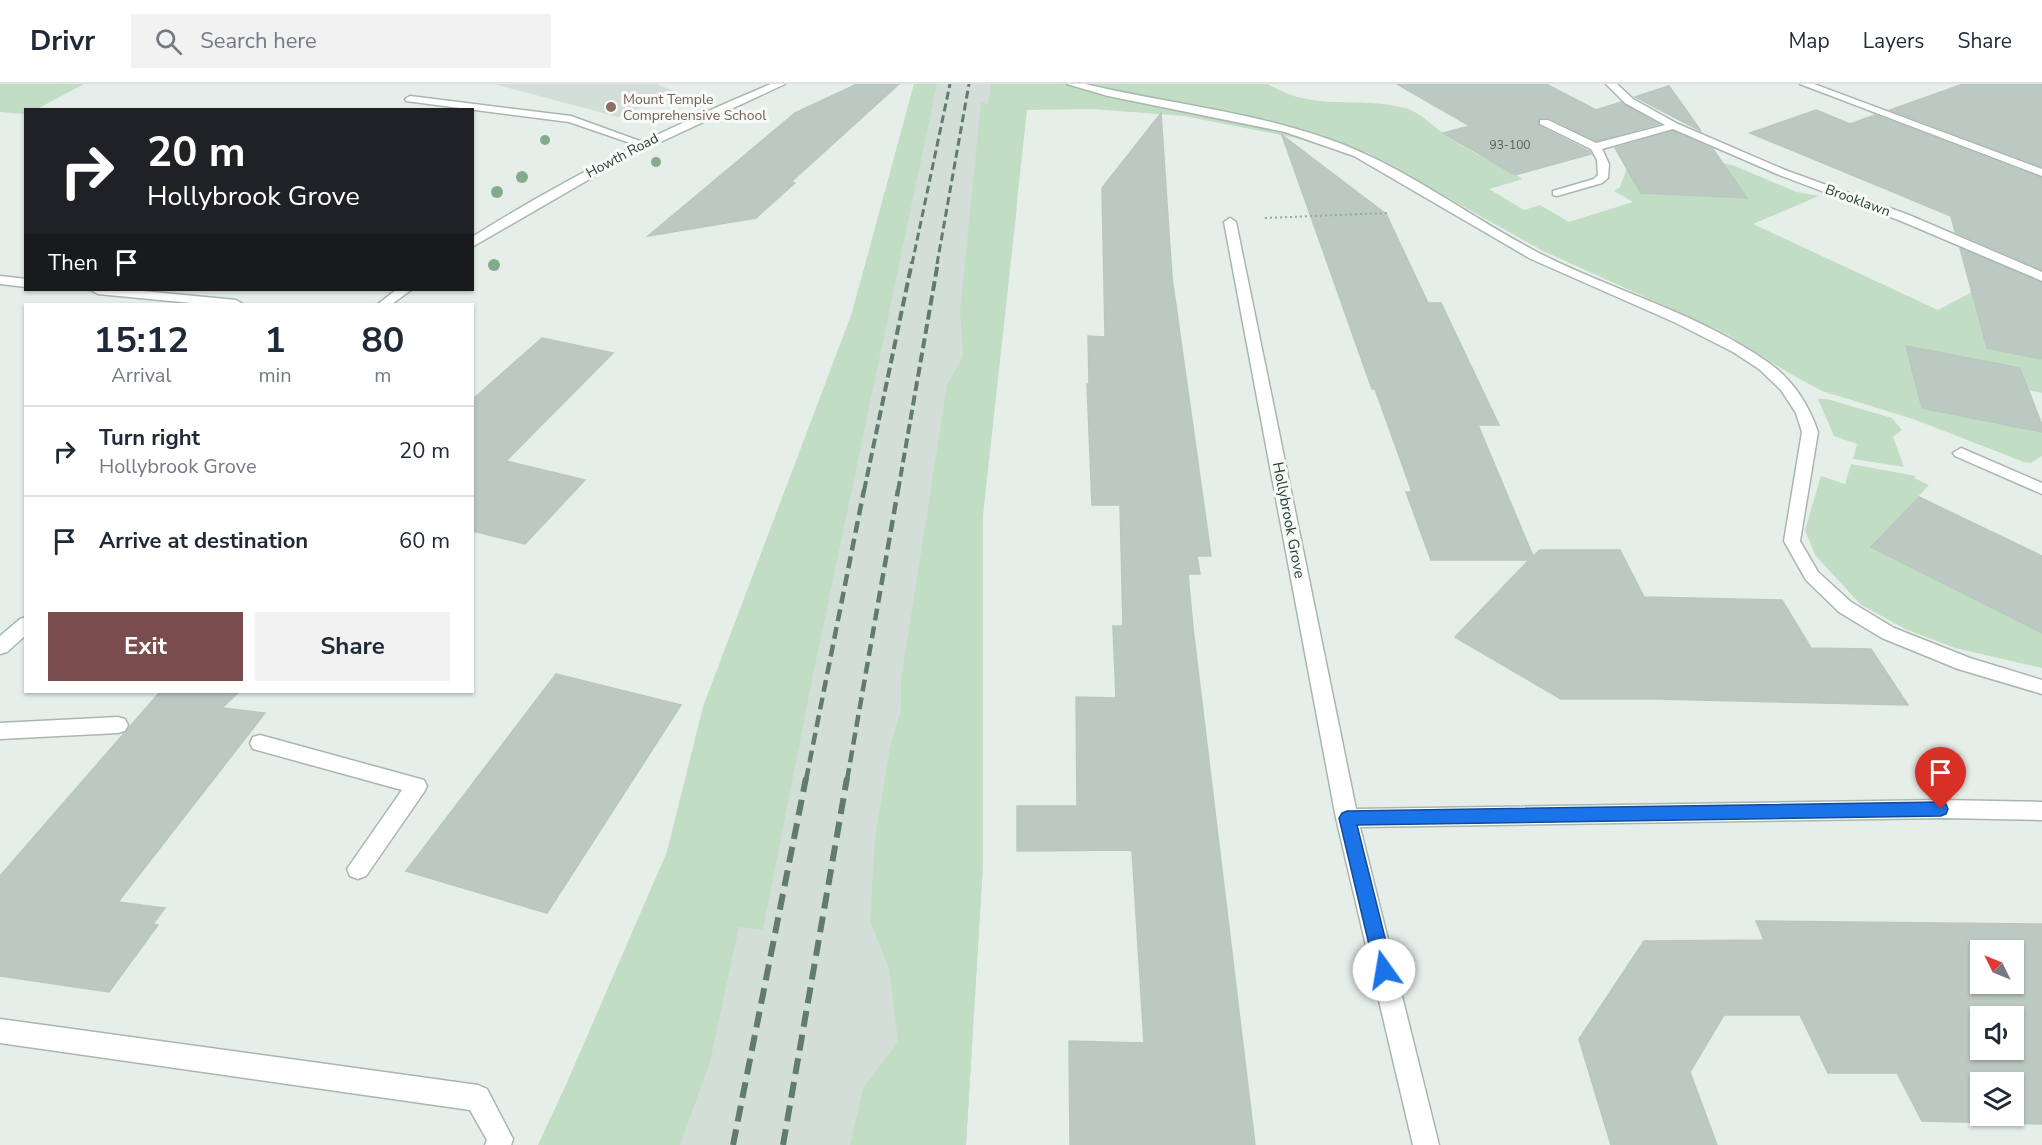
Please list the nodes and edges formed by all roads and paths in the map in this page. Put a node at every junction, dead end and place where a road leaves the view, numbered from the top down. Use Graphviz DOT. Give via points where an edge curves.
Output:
graph roads {
  1 [pos="780,84"];
  2 [pos="1072,84"];
  3 [pos="1611,84"];
  4 [pos="1805,84"];
  5 [pos="410,99"];
  6 [pos="1544,122"];
  7 [pos="1674,126"];
  8 [pos="643,144"];
  9 [pos="1595,147"];
  10 [pos="2042,173"];
  11 [pos="1557,193"];
  12 [pos="1446,203"];
  13 [pos="1230,222"];
  14 [pos="474,242"];
  15 [pos="2042,277"];
  16 [pos="0,280"];
  17 [pos="24,282"];
  18 [pos="108,291"];
  19 [pos="403,291"];
  20 [pos="226,303"];
  21 [pos="385,303"];
  22 [pos="1961,453"];
  23 [pos="2042,489"];
  24 [pos="24,626"];
  25 [pos="0,647"];
  26 [pos="2042,687"];
  27 [pos="118,725"];
  28 [pos="0,731"];
  29 [pos="260,742"];
  30 [pos="2042,812"];
  31 [pos="1347,818"];
  32 [pos="358,869"];
  33 [pos="0,1031"];
  34 [pos="498,1145"];
  35 [pos="1425,1145"];
  1 -- 8 [label="street, Howth Road" via="704,114"];
  2 -- 12 [label="street" via="1327,140"];
  3 -- 7 [label="street, Brooklawn" via="1629,101"];
  4 -- 10 [label="street"];
  5 -- 8 [label="street" via="571,118"];
  6 -- 9 [label="street"];
  7 -- 9 [label="street"];
  7 -- 15 [label="street, Brooklawn"];
  8 -- 14 [label="street, Howth Road"];
  9 -- 11 [label="street" via="1602,154 1604,176"];
  12 -- 13 [label="path" via="1380,214"];
  12 -- 26 [label="street" via="1536,256 1720,340 1766,367 1796,400 1806,415 1810,432 1792,541 1812,576 1845,607 1888,633 1965,664"];
  13 -- 31 [label="street, Hollybrook Grove"];
  16 -- 17 [label="street"];
  18 -- 20 [label="street"];
  19 -- 21 [label="street"];
  22 -- 23 [label="street"];
  24 -- 25 [label="street"];
  27 -- 28 [label="street"];
  29 -- 32 [label="street" via="417,786"];
  30 -- 31 [label="street" via="1941,809"];
  31 -- 35 [label="street, Hollybrook Grove"];
  33 -- 34 [label="street" via="478,1098 500,1139"];
}
